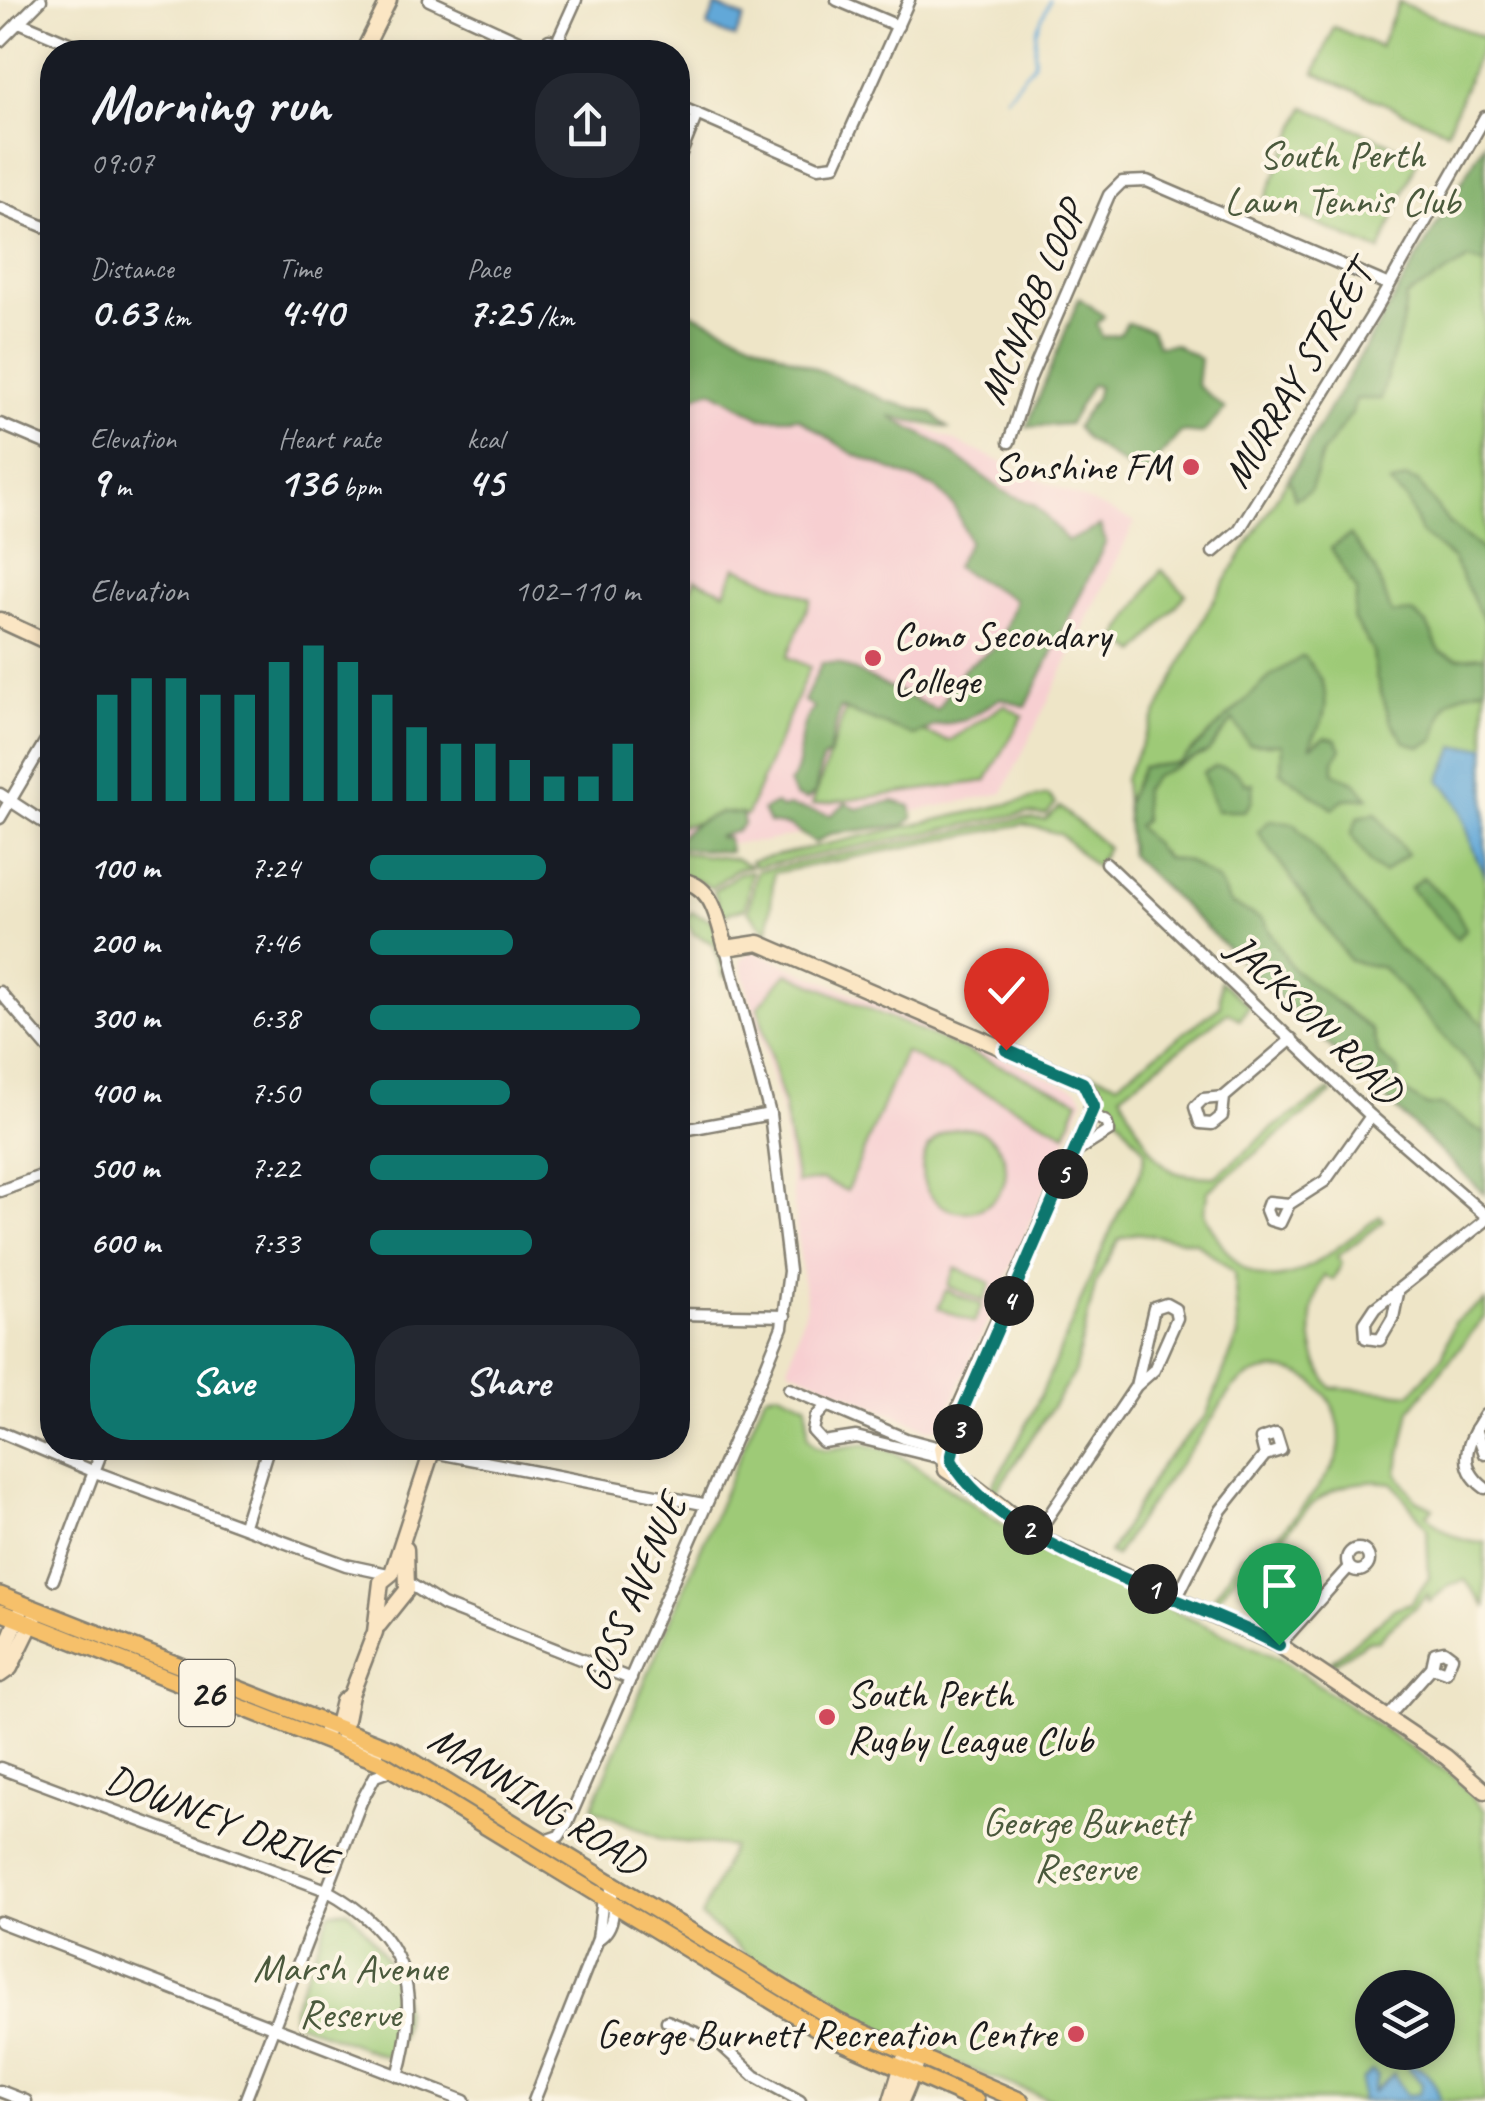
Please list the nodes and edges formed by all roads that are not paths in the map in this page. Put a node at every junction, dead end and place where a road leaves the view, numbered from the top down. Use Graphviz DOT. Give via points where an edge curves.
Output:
graph roads {
  1 [pos="41,0"];
  2 [pos="378,0"];
  3 [pos="389,0"];
  4 [pos="429,0"];
  5 [pos="576,0"];
  6 [pos="838,0"];
  7 [pos="909,0"];
  8 [pos="19,22"];
  9 [pos="375,25"];
  10 [pos="898,26"];
  11 [pos="62,40"];
  12 [pos="368,40"];
  13 [pos="514,40"];
  14 [pos="562,40"];
  15 [pos="0,41"];
  16 [pos="690,111"];
  17 [pos="696,114"];
  18 [pos="1485,118"];
  19 [pos="690,129"];
  20 [pos="0,208"];
  21 [pos="40,225"];
  22 [pos="1389,285"];
  23 [pos="0,424"];
  24 [pos="40,441"];
  25 [pos="1009,442"];
  26 [pos="1214,552"];
  27 [pos="0,620"];
  28 [pos="40,638"];
  29 [pos="40,747"];
  30 [pos="5,797"];
  31 [pos="0,818"];
  32 [pos="40,820"];
  33 [pos="1106,863"];
  34 [pos="690,886"];
  35 [pos="726,948"];
  36 [pos="0,992"];
  37 [pos="40,1039"];
  38 [pos="1292,1039"];
  39 [pos="1224,1097"];
  40 [pos="1092,1106"];
  41 [pos="770,1114"];
  42 [pos="1370,1116"];
  43 [pos="690,1129"];
  44 [pos="1071,1156"];
  45 [pos="40,1176"];
  46 [pos="0,1191"];
  47 [pos="1289,1204"];
  48 [pos="1485,1218"];
  49 [pos="1398,1294"];
  50 [pos="690,1314"];
  51 [pos="785,1316"];
  52 [pos="1136,1386"];
  53 [pos="788,1389"];
  54 [pos="826,1405"];
  55 [pos="1485,1415"];
  56 [pos="1476,1429"];
  57 [pos="0,1432"];
  58 [pos="40,1449"];
  59 [pos="946,1454"];
  60 [pos="1485,1454"];
  61 [pos="1265,1455"];
  62 [pos="66,1460"];
  63 [pos="98,1460"];
  64 [pos="264,1460"];
  65 [pos="430,1460"];
  66 [pos="483,1460"];
  67 [pos="94,1472"];
  68 [pos="1485,1488"];
  69 [pos="703,1504"];
  70 [pos="244,1525"];
  71 [pos="1036,1536"];
  72 [pos="1349,1567"];
  73 [pos="54,1580"];
  74 [pos="394,1586"];
  75 [pos="0,1595"];
  76 [pos="1176,1599"];
  77 [pos="442,1604"];
  78 [pos="0,1612"];
  79 [pos="28,1614"];
  80 [pos="1279,1645"];
  81 [pos="0,1660"];
  82 [pos="1432,1667"];
  83 [pos="0,1676"];
  84 [pos="631,1679"];
  85 [pos="1388,1718"];
  86 [pos="337,1725"];
  87 [pos="306,1732"];
  88 [pos="387,1766"];
  89 [pos="0,1768"];
  90 [pos="1485,1791"];
  91 [pos="544,1841"];
  92 [pos="326,1890"];
  93 [pos="609,1895"];
  94 [pos="0,1922"];
  95 [pos="667,2021"];
  96 [pos="273,2026"];
  97 [pos="909,2065"];
  98 [pos="398,2076"];
  99 [pos="0,2091"];
  100 [pos="26,2101"];
  101 [pos="245,2101"];
  102 [pos="464,2101"];
  103 [pos="534,2101"];
  104 [pos="800,2101"];
  105 [pos="891,2101"];
  106 [pos="901,2101"];
  107 [pos="976,2101"];
  108 [pos="1021,2101"];
  1 -- 8 [label="street"];
  2 -- 9 [label="street"];
  3 -- 9 [label="street"];
  4 -- 13 [label="street"];
  5 -- 14 [label="street"];
  6 -- 10 [label="street"];
  7 -- 10 [label="street"];
  8 -- 11 [label="street"];
  8 -- 15 [label="street"];
  9 -- 12 [label="street"];
  10 -- 17 [label="street" via="844,152 830,168"];
  16 -- 17 [label="street"];
  17 -- 19 [label="street"];
  18 -- 22 [label="street, MURRAY STREET"];
  20 -- 21 [label="street"];
  22 -- 25 [label="street, MCNABB LOOP" via="1148,180 1122,182 1109,195"];
  22 -- 26 [label="street, MURRAY STREET" via="1239,530"];
  23 -- 24 [label="street"];
  27 -- 28 [label="street"];
  29 -- 30 [label="street"];
  30 -- 31 [label="street"];
  30 -- 32 [label="street"];
  33 -- 38 [label="street, JACKSON ROAD"];
  34 -- 35 [label="street" via="708,894"];
  35 -- 40 [label="street" via="759,943 1083,1083"];
  35 -- 41 [label="street, GOSS AVENUE"];
  36 -- 37 [label="street"];
  38 -- 39 [label="street"];
  38 -- 42 [label="street, JACKSON ROAD"];
  40 -- 44 [label="street"];
  40 -- 44 [label="street" via="1109,1131"];
  41 -- 43 [label="street"];
  41 -- 51 [label="street, GOSS AVENUE" via="790,1272"];
  42 -- 47 [label="street" via="1324,1180"];
  42 -- 48 [label="street, JACKSON ROAD"];
  44 -- 59 [label="street"];
  45 -- 46 [label="street"];
  48 -- 49 [label="street"];
  49 -- 49 [label="street" via="1375,1308 1365,1323 1366,1338 1386,1334"];
  50 -- 51 [label="street"];
  51 -- 69 [label="street, GOSS AVENUE"];
  52 -- 52 [label="street" via="1154,1308 1166,1304 1176,1318 1154,1370"];
  52 -- 71 [label="street"];
  53 -- 54 [label="street"];
  54 -- 59 [label="street"];
  54 -- 59 [label="street" via="813,1431 823,1442 856,1437"];
  55 -- 56 [label="street"];
  56 -- 60 [label="street"];
  56 -- 68 [label="street" via="1466,1465"];
  57 -- 58 [label="street"];
  59 -- 71 [label="street" via="973,1488"];
  61 -- 76 [label="street" via="1209,1527"];
  62 -- 67 [label="street"];
  63 -- 67 [label="street"];
  64 -- 70 [label="street"];
  65 -- 74 [label="street"];
  66 -- 69 [label="street"];
  67 -- 70 [label="street"];
  67 -- 73 [label="street"];
  69 -- 84 [label="street, GOSS AVENUE"];
  70 -- 74 [label="street"];
  71 -- 76 [label="street"];
  72 -- 80 [label="street"];
  74 -- 77 [label="street"];
  74 -- 77 [label="street"];
  74 -- 86 [label="street"];
  75 -- 79 [label="main road, MANNING ROAD / 26"];
  76 -- 80 [label="street"];
  77 -- 84 [label="street"];
  78 -- 79 [label="main road, MANNING ROAD / 26"];
  79 -- 81 [label="street"];
  79 -- 83 [label="street" via="10,1668"];
  79 -- 86 [label="main road, MANNING ROAD / 26"];
  79 -- 87 [label="main road, MANNING ROAD / 26"];
  80 -- 85 [label="street"];
  82 -- 85 [label="street"];
  84 -- 91 [label="street, GOSS AVENUE" via="560,1836"];
  85 -- 90 [label="street"];
  86 -- 87 [label="street"];
  86 -- 88 [label="street" via="343,1737"];
  86 -- 91 [label="main road, MANNING ROAD / 26" via="438,1774"];
  87 -- 88 [label="main road, MANNING ROAD / 26"];
  88 -- 92 [label="street" via="361,1802"];
  88 -- 93 [label="main road, MANNING ROAD / 26"];
  89 -- 92 [label="street, DOWNEY DRIVE"];
  91 -- 93 [label="main road, MANNING ROAD / 26"];
  92 -- 96 [label="street"];
  92 -- 98 [label="street, DOWNEY DRIVE" via="380,1930 406,1978 411,2022"];
  93 -- 97 [label="main road, MANNING ROAD / 26"];
  93 -- 103 [label="street" via="605,1935"];
  94 -- 96 [label="street"];
  95 -- 104 [label="street" via="718,2042 755,2076"];
  96 -- 98 [label="street"];
  96 -- 101 [label="street"];
  97 -- 105 [label="street"];
  97 -- 106 [label="street"];
  97 -- 107 [label="main road, MANNING ROAD / 26"];
  97 -- 108 [label="main road, MANNING ROAD / 26"];
  98 -- 102 [label="street"];
  99 -- 100 [label="street"];
}
